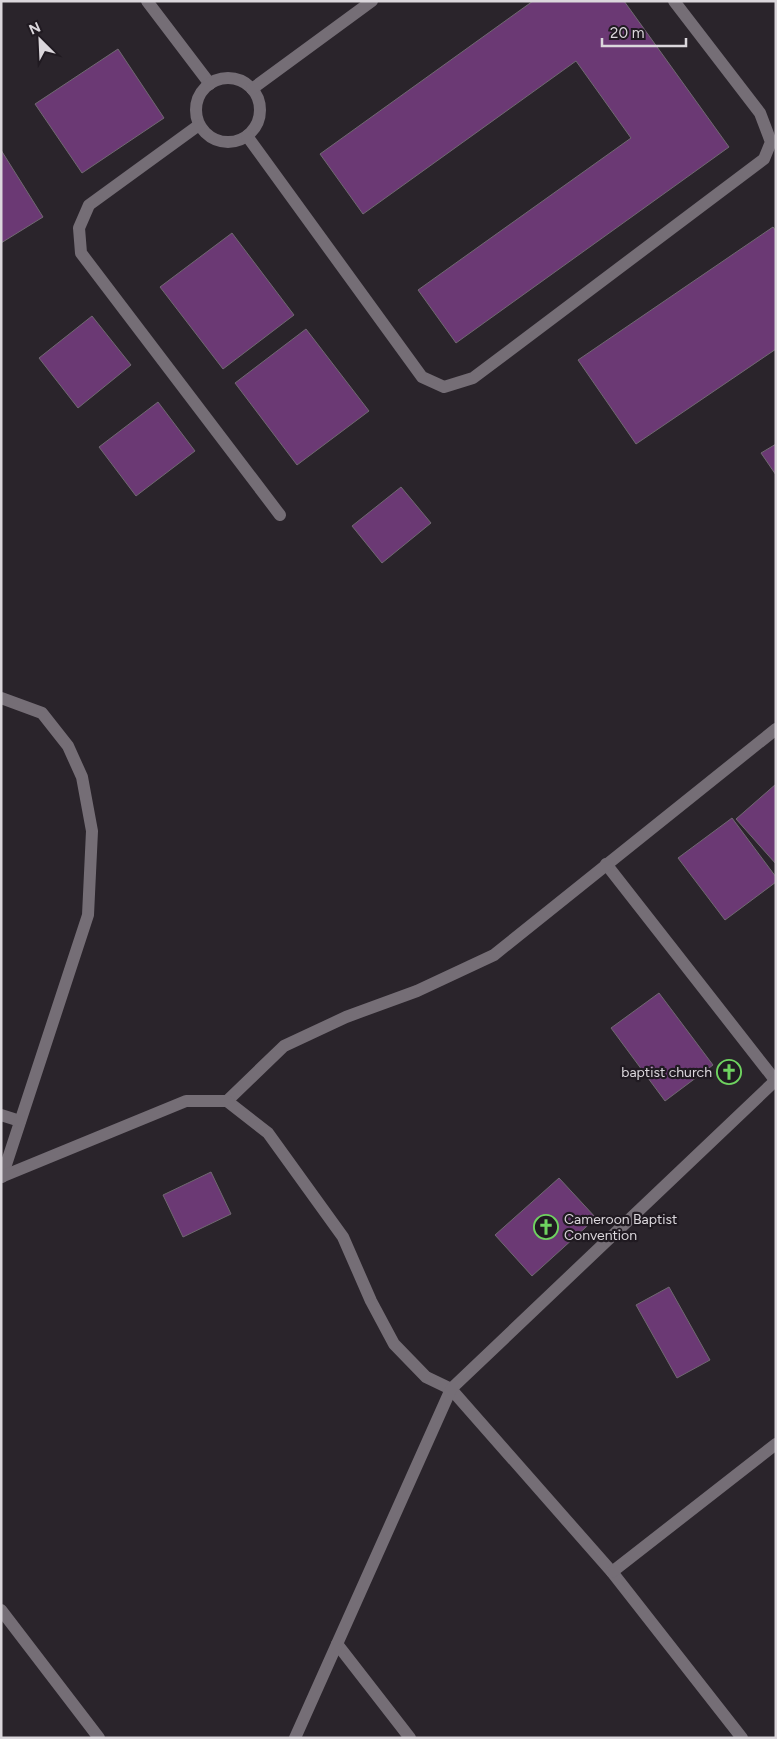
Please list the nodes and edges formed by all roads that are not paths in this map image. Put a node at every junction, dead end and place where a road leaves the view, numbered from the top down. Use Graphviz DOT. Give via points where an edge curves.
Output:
graph roads {
  1 [pos="147,1"];
  2 [pos="372,1"];
  3 [pos="674,1"];
  4 [pos="210,84"];
  5 [pos="252,89"];
  6 [pos="199,125"];
  7 [pos="247,136"];
  8 [pos="280,515"];
  9 [pos="1,698"];
  10 [pos="776,729"];
  11 [pos="606,864"];
  12 [pos="776,1080"];
  13 [pos="227,1101"];
  14 [pos="1,1115"];
  15 [pos="20,1122"];
  16 [pos="2,1177"];
  17 [pos="451,1388"];
  18 [pos="776,1444"];
  19 [pos="612,1572"];
  20 [pos="1,1610"];
  21 [pos="337,1644"];
  22 [pos="99,1738"];
  23 [pos="295,1738"];
  24 [pos="410,1738"];
  25 [pos="742,1738"];
  1 -- 4 [label="street"];
  2 -- 5 [label="street"];
  3 -- 7 [label="street" via="760,113 770,142 764,159 473,378 444,387 422,377"];
  4 -- 5 [label="street" via="236,79"];
  4 -- 6 [label="street" via="203,90 196,106"];
  5 -- 7 [label="street" via="257,96 260,113 258,122"];
  6 -- 7 [label="street" via="220,141 229,142"];
  6 -- 8 [label="street" via="89,205 79,228 81,253"];
  9 -- 15 [label="street" via="42,713 68,746 82,777 92,831 88,915"];
  10 -- 11 [label="street"];
  11 -- 12 [label="street"];
  11 -- 13 [label="street" via="494,955 284,1046"];
  12 -- 17 [label="street"];
  13 -- 16 [label="street" via="186,1101"];
  13 -- 17 [label="street" via="268,1133 343,1237 394,1344 426,1377"];
  14 -- 15 [label="street"];
  15 -- 16 [label="street"];
  17 -- 19 [label="street"];
  17 -- 21 [label="street"];
  18 -- 19 [label="street"];
  19 -- 25 [label="street"];
  20 -- 22 [label="street"];
  21 -- 23 [label="street"];
  21 -- 24 [label="street"];
}
